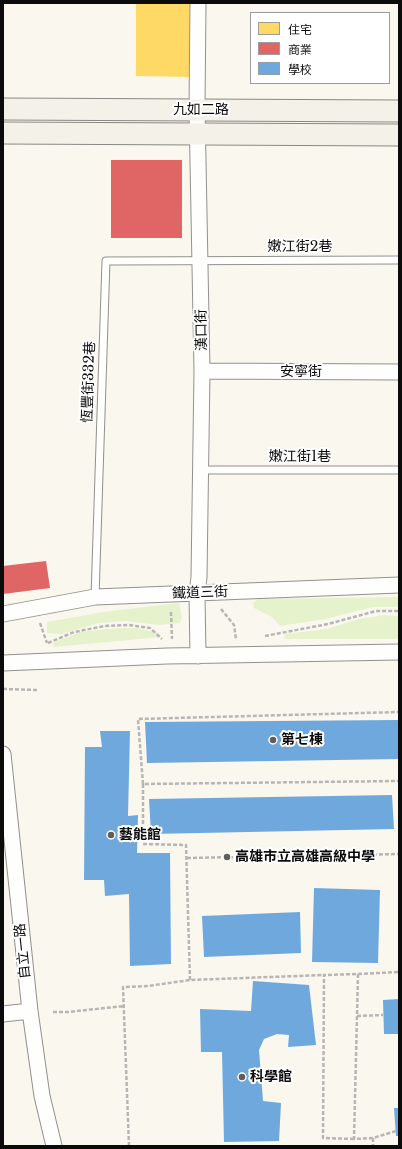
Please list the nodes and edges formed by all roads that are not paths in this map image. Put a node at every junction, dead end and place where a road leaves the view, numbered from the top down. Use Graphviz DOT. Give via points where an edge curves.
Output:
graph roads {
  1 [pos="198,3"];
  2 [pos="197,109"];
  3 [pos="3,110"];
  4 [pos="399,111"];
  5 [pos="3,133"];
  6 [pos="198,133"];
  7 [pos="399,135"];
  8 [pos="201,260"];
  9 [pos="399,260"];
  10 [pos="202,372"];
  11 [pos="399,372"];
  12 [pos="201,470"];
  13 [pos="399,470"];
  14 [pos="399,585"];
  15 [pos="197,594"];
  16 [pos="96,597"];
  17 [pos="3,614"];
  18 [pos="399,652"];
  19 [pos="198,656"];
  20 [pos="3,663"];
  21 [pos="3,754"];
  22 [pos="5,804"];
  23 [pos="30,1011"];
  24 [pos="3,1014"];
  25 [pos="54,1146"];
  1 -- 2 [label="street, 漢口街"];
  2 -- 3 [label="street, 九如二路"];
  2 -- 4 [label="street, 九如二路"];
  2 -- 6 [label="street, 漢口街"];
  5 -- 6 [label="street, 九如二路"];
  6 -- 7 [label="street, 九如二路"];
  6 -- 8 [label="street, 漢口街"];
  8 -- 9 [label="lane, 嫩江街2巷"];
  8 -- 10 [label="street, 漢口街"];
  8 -- 16 [label="lane, 恆豐街332巷" via="106,261"];
  10 -- 11 [label="street, 安寧街"];
  10 -- 12 [label="street, 漢口街"];
  12 -- 13 [label="lane, 嫩江街1巷"];
  12 -- 15 [label="street, 漢口街"];
  14 -- 15 [label="street, 鐵道三街"];
  15 -- 16 [label="street, 鐵道三街"];
  15 -- 19 [label="street, 漢口街"];
  16 -- 17 [label="street, 鐵道三街"];
  18 -- 19 [label="street"];
  19 -- 20 [label="street"];
  21 -- 22 [label="street, 自立一路"];
  22 -- 23 [label="street, 自立一路"];
  23 -- 24 [label="street"];
  23 -- 25 [label="street, 自立一路" via="42,1096"];
}
